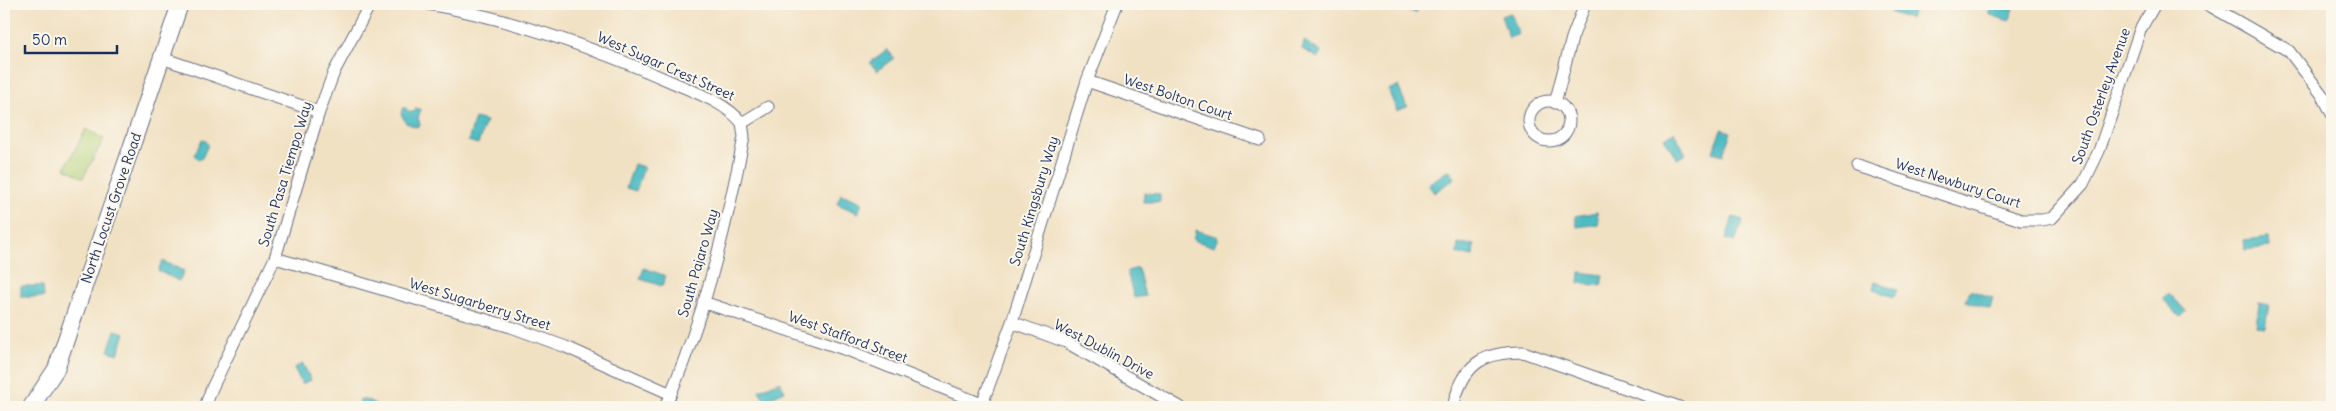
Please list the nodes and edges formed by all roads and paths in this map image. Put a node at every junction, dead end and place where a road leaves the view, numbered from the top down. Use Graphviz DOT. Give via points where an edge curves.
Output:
graph roads {
  1 [pos="180,4"];
  2 [pos="370,4"];
  3 [pos="428,4"];
  4 [pos="1117,4"];
  5 [pos="1585,4"];
  6 [pos="2154,4"];
  7 [pos="2207,4"];
  8 [pos="162,58"];
  9 [pos="1087,81"];
  10 [pos="1555,102"];
  11 [pos="768,108"];
  12 [pos="319,112"];
  13 [pos="2332,114"];
  14 [pos="742,123"];
  15 [pos="1260,140"];
  16 [pos="1857,166"];
  17 [pos="2052,218"];
  18 [pos="275,258"];
  19 [pos="703,302"];
  20 [pos="1012,322"];
  21 [pos="671,394"];
  22 [pos="982,406"];
  23 [pos="31,407"];
  24 [pos="205,407"];
  25 [pos="665,407"];
  26 [pos="1180,407"];
  27 [pos="1453,407"];
  28 [pos="1678,407"];
  1 -- 8 [label="street, North Locust Grove Road"];
  2 -- 12 [label="street, South Pasa Tiempo Way" via="334,72"];
  3 -- 14 [label="street, West Sugar Crest Street" via="490,18 604,54 695,92 734,112"];
  4 -- 9 [label="street, South Kingsbury Way"];
  5 -- 10 [label="street"];
  6 -- 17 [label="street, South Osterley Avenue" via="2140,30 2099,151 2083,184"];
  7 -- 13 [label="street" via="2289,52 2323,96"];
  8 -- 12 [label="street"];
  8 -- 23 [label="street, North Locust Grove Road" via="56,369"];
  9 -- 15 [label="street, West Bolton Court"];
  9 -- 20 [label="street, South Kingsbury Way"];
  11 -- 14 [label="street"];
  12 -- 18 [label="street, South Pasa Tiempo Way"];
  14 -- 19 [label="street, South Pajaro Way" via="744,137 733,192"];
  16 -- 17 [label="street, West Newbury Court" via="2020,220"];
  18 -- 21 [label="street, West Sugarberry Street" via="511,327 566,347"];
  18 -- 24 [label="street, South Pasa Tiempo Way"];
  19 -- 21 [label="street, South Pajaro Way"];
  19 -- 22 [label="street, West Stafford Street" via="847,350"];
  20 -- 22 [label="street, South Kingsbury Way"];
  20 -- 26 [label="street, West Dublin Drive" via="1066,342"];
  21 -- 25 [label="street, South Pajaro Way"];
  27 -- 28 [label="street" via="1466,373 1478,362 1497,353 1523,352"];
}
